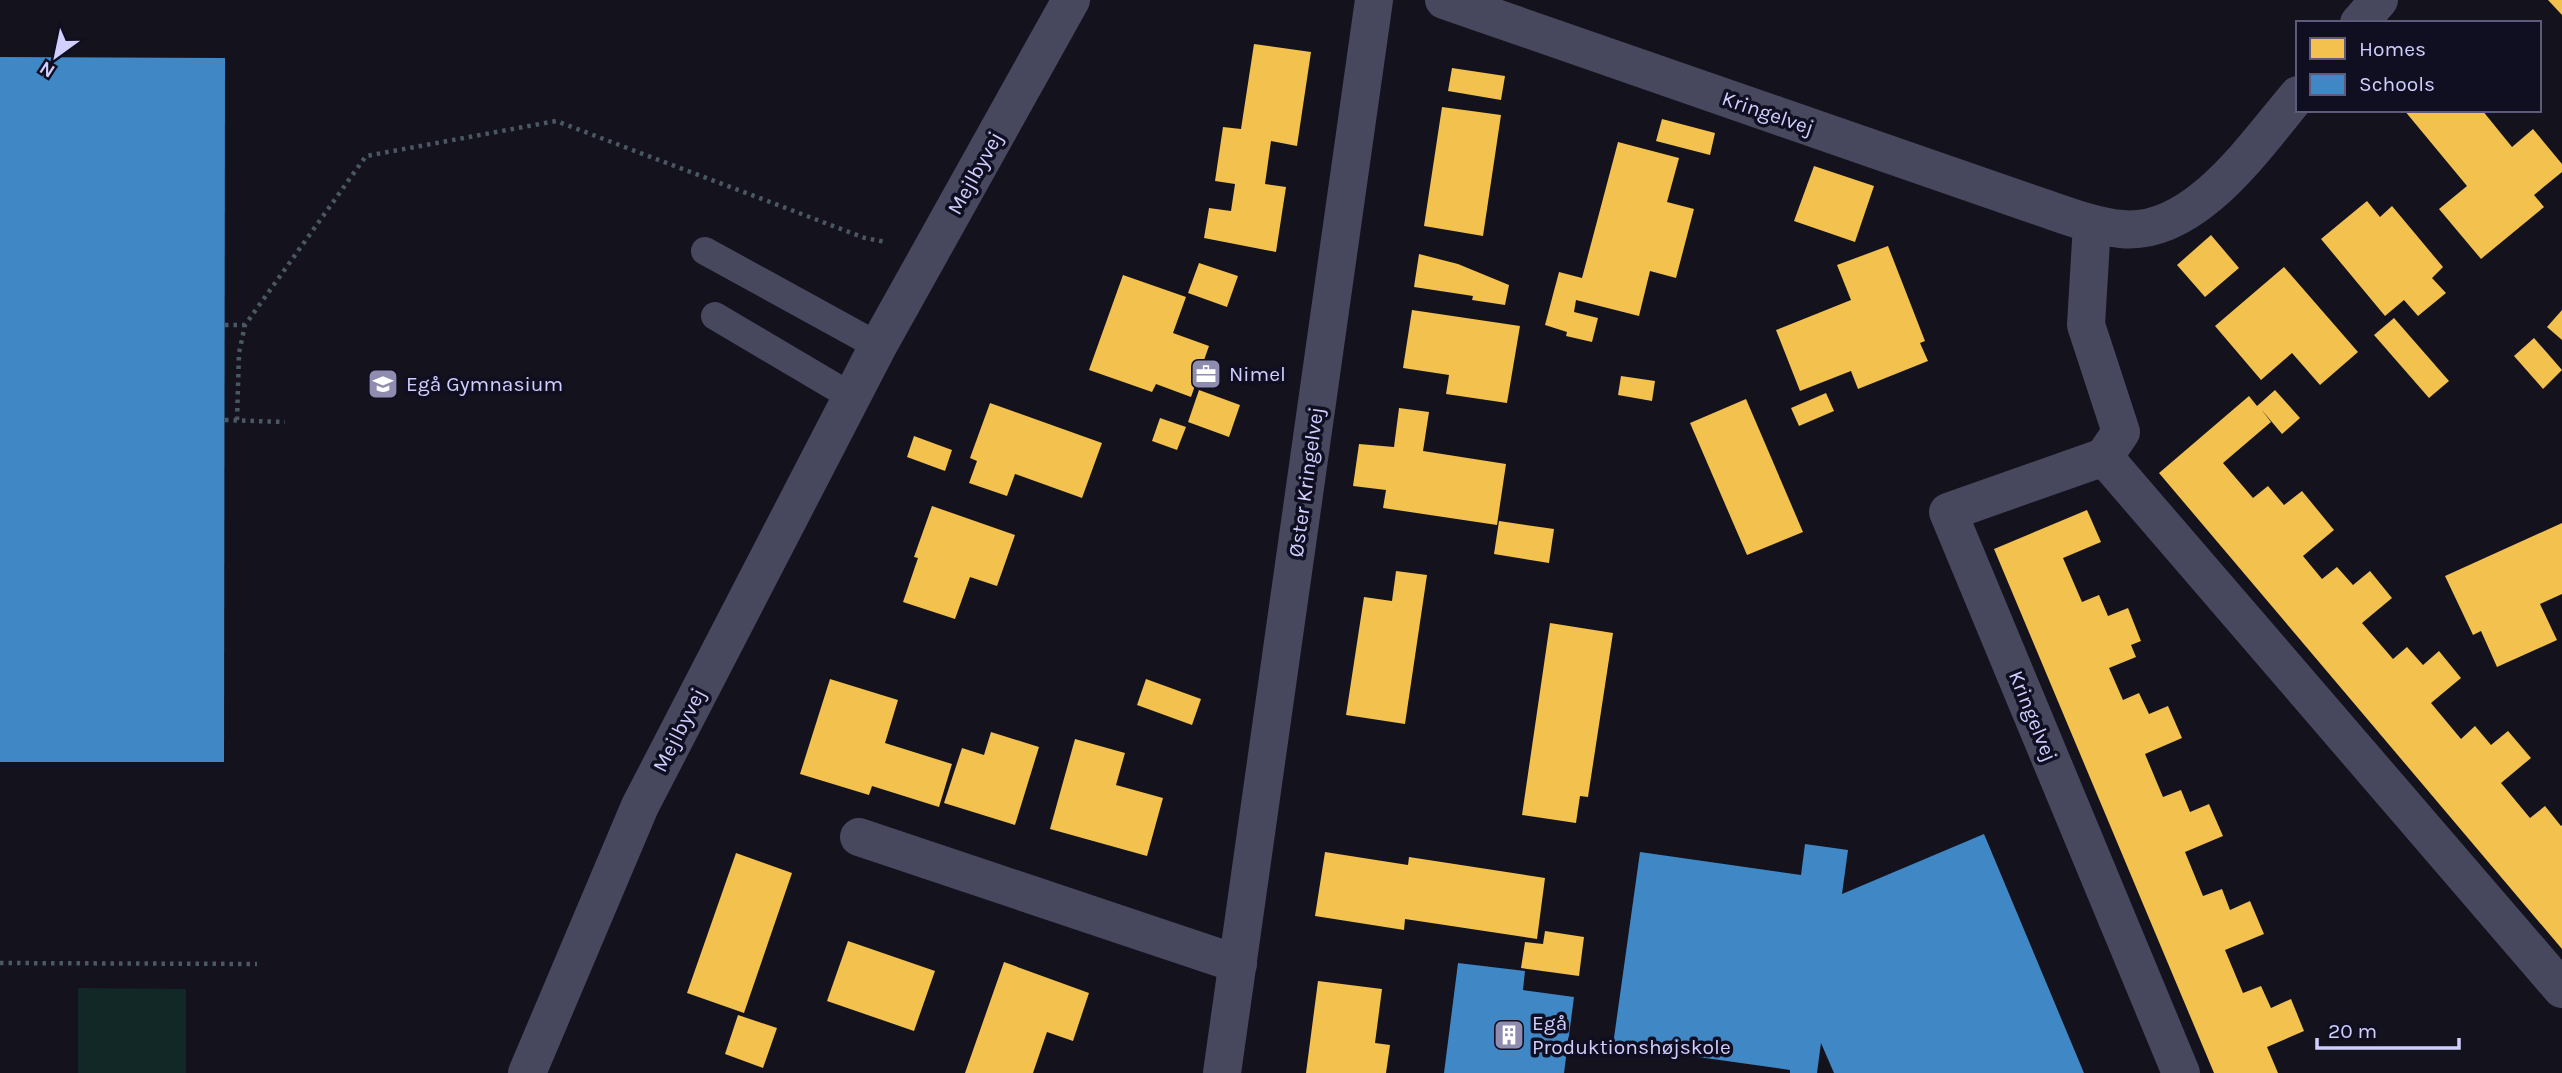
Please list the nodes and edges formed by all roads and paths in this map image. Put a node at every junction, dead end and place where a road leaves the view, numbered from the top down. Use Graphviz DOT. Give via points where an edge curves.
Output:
graph roads {
  1 [pos="1072,0"];
  2 [pos="1374,0"];
  3 [pos="1444,0"];
  4 [pos="2379,0"];
  5 [pos="2361,21"];
  6 [pos="2296,97"];
  7 [pos="2092,224"];
  8 [pos="932,250"];
  9 [pos="705,251"];
  10 [pos="715,316"];
  11 [pos="245,324"];
  12 [pos="225,325"];
  13 [pos="878,346"];
  14 [pos="852,397"];
  15 [pos="225,420"];
  16 [pos="237,420"];
  17 [pos="285,422"];
  18 [pos="2104,457"];
  19 [pos="859,836"];
  20 [pos="0,963"];
  21 [pos="257,964"];
  22 [pos="1238,964"];
  23 [pos="2562,989"];
  24 [pos="527,1073"];
  25 [pos="1222,1073"];
  26 [pos="2181,1073"];
  1 -- 8 [label="street, Mejlbyvej"];
  2 -- 22 [label="street, Øster Kringelvej"];
  3 -- 7 [label="street, Kringelvej"];
  4 -- 5 [label="street"];
  6 -- 7 [label="street, Kringelvej" via="2221,185 2193,207 2162,224 2124,229"];
  7 -- 18 [label="street" via="2086,325 2121,432"];
  8 -- 11 [label="path" via="865,238 555,121 366,156"];
  8 -- 13 [label="street, Mejlbyvej"];
  9 -- 13 [label="lane"];
  10 -- 14 [label="lane"];
  11 -- 12 [label="path"];
  11 -- 16 [label="path" via="239,353"];
  13 -- 14 [label="street, Mejlbyvej"];
  14 -- 24 [label="street, Mejlbyvej" via="639,806"];
  15 -- 16 [label="path"];
  16 -- 17 [label="path"];
  18 -- 23 [label="street"];
  18 -- 26 [label="street, Kringelvej" via="1948,512"];
  19 -- 22 [label="street"];
  20 -- 21 [label="path"];
  22 -- 25 [label="street, Øster Kringelvej"];
}
